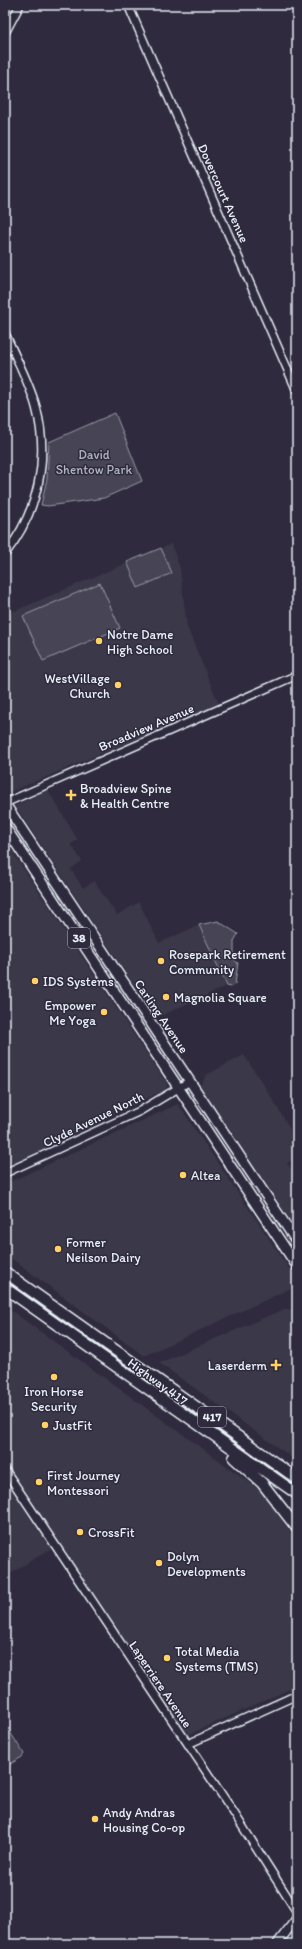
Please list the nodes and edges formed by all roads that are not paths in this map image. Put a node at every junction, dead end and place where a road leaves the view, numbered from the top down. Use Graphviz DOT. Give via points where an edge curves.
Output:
graph roads {
  1 [pos="20,5"];
  2 [pos="128,5"];
  3 [pos="5,33"];
  4 [pos="5,333"];
  5 [pos="297,391"];
  6 [pos="5,554"];
  7 [pos="297,675"];
  8 [pos="5,803"];
  9 [pos="5,827"];
  10 [pos="190,1081"];
  11 [pos="179,1088"];
  12 [pos="5,1173"];
  13 [pos="297,1242"];
  14 [pos="297,1266"];
  15 [pos="5,1272"];
  16 [pos="5,1288"];
  17 [pos="215,1438"];
  18 [pos="5,1470"];
  19 [pos="297,1480"];
  20 [pos="297,1494"];
  21 [pos="297,1528"];
  22 [pos="297,1695"];
  23 [pos="188,1744"];
  24 [pos="297,1912"];
  25 [pos="297,1918"];
  26 [pos="277,1944"];
  1 -- 3 [label="street"];
  2 -- 5 [label="street, Dovercourt Avenue"];
  4 -- 6 [label="street" via="36,405 42,452 41,471 33,506"];
  7 -- 8 [label="street, Broadview Avenue"];
  8 -- 10 [label="main road, Carling Avenue / 38"];
  9 -- 11 [label="main road, Carling Avenue / 38"];
  10 -- 11 [label="street, Clyde Avenue North"];
  10 -- 13 [label="main road, Carling Avenue / 38"];
  11 -- 12 [label="street, Clyde Avenue North" via="140,1111"];
  11 -- 14 [label="main road, Carling Avenue / 38"];
  15 -- 19 [label="highway, 417" via="200,1408"];
  16 -- 17 [label="highway, Highway 417 / 417"];
  17 -- 20 [label="highway, Highway 417 / 417"];
  17 -- 21 [label="highway" via="225,1451 257,1478"];
  18 -- 23 [label="street, Laperriere Avenue"];
  22 -- 23 [label="street"];
  23 -- 24 [label="street, Laperriere Avenue"];
  25 -- 26 [label="main road"];
}
